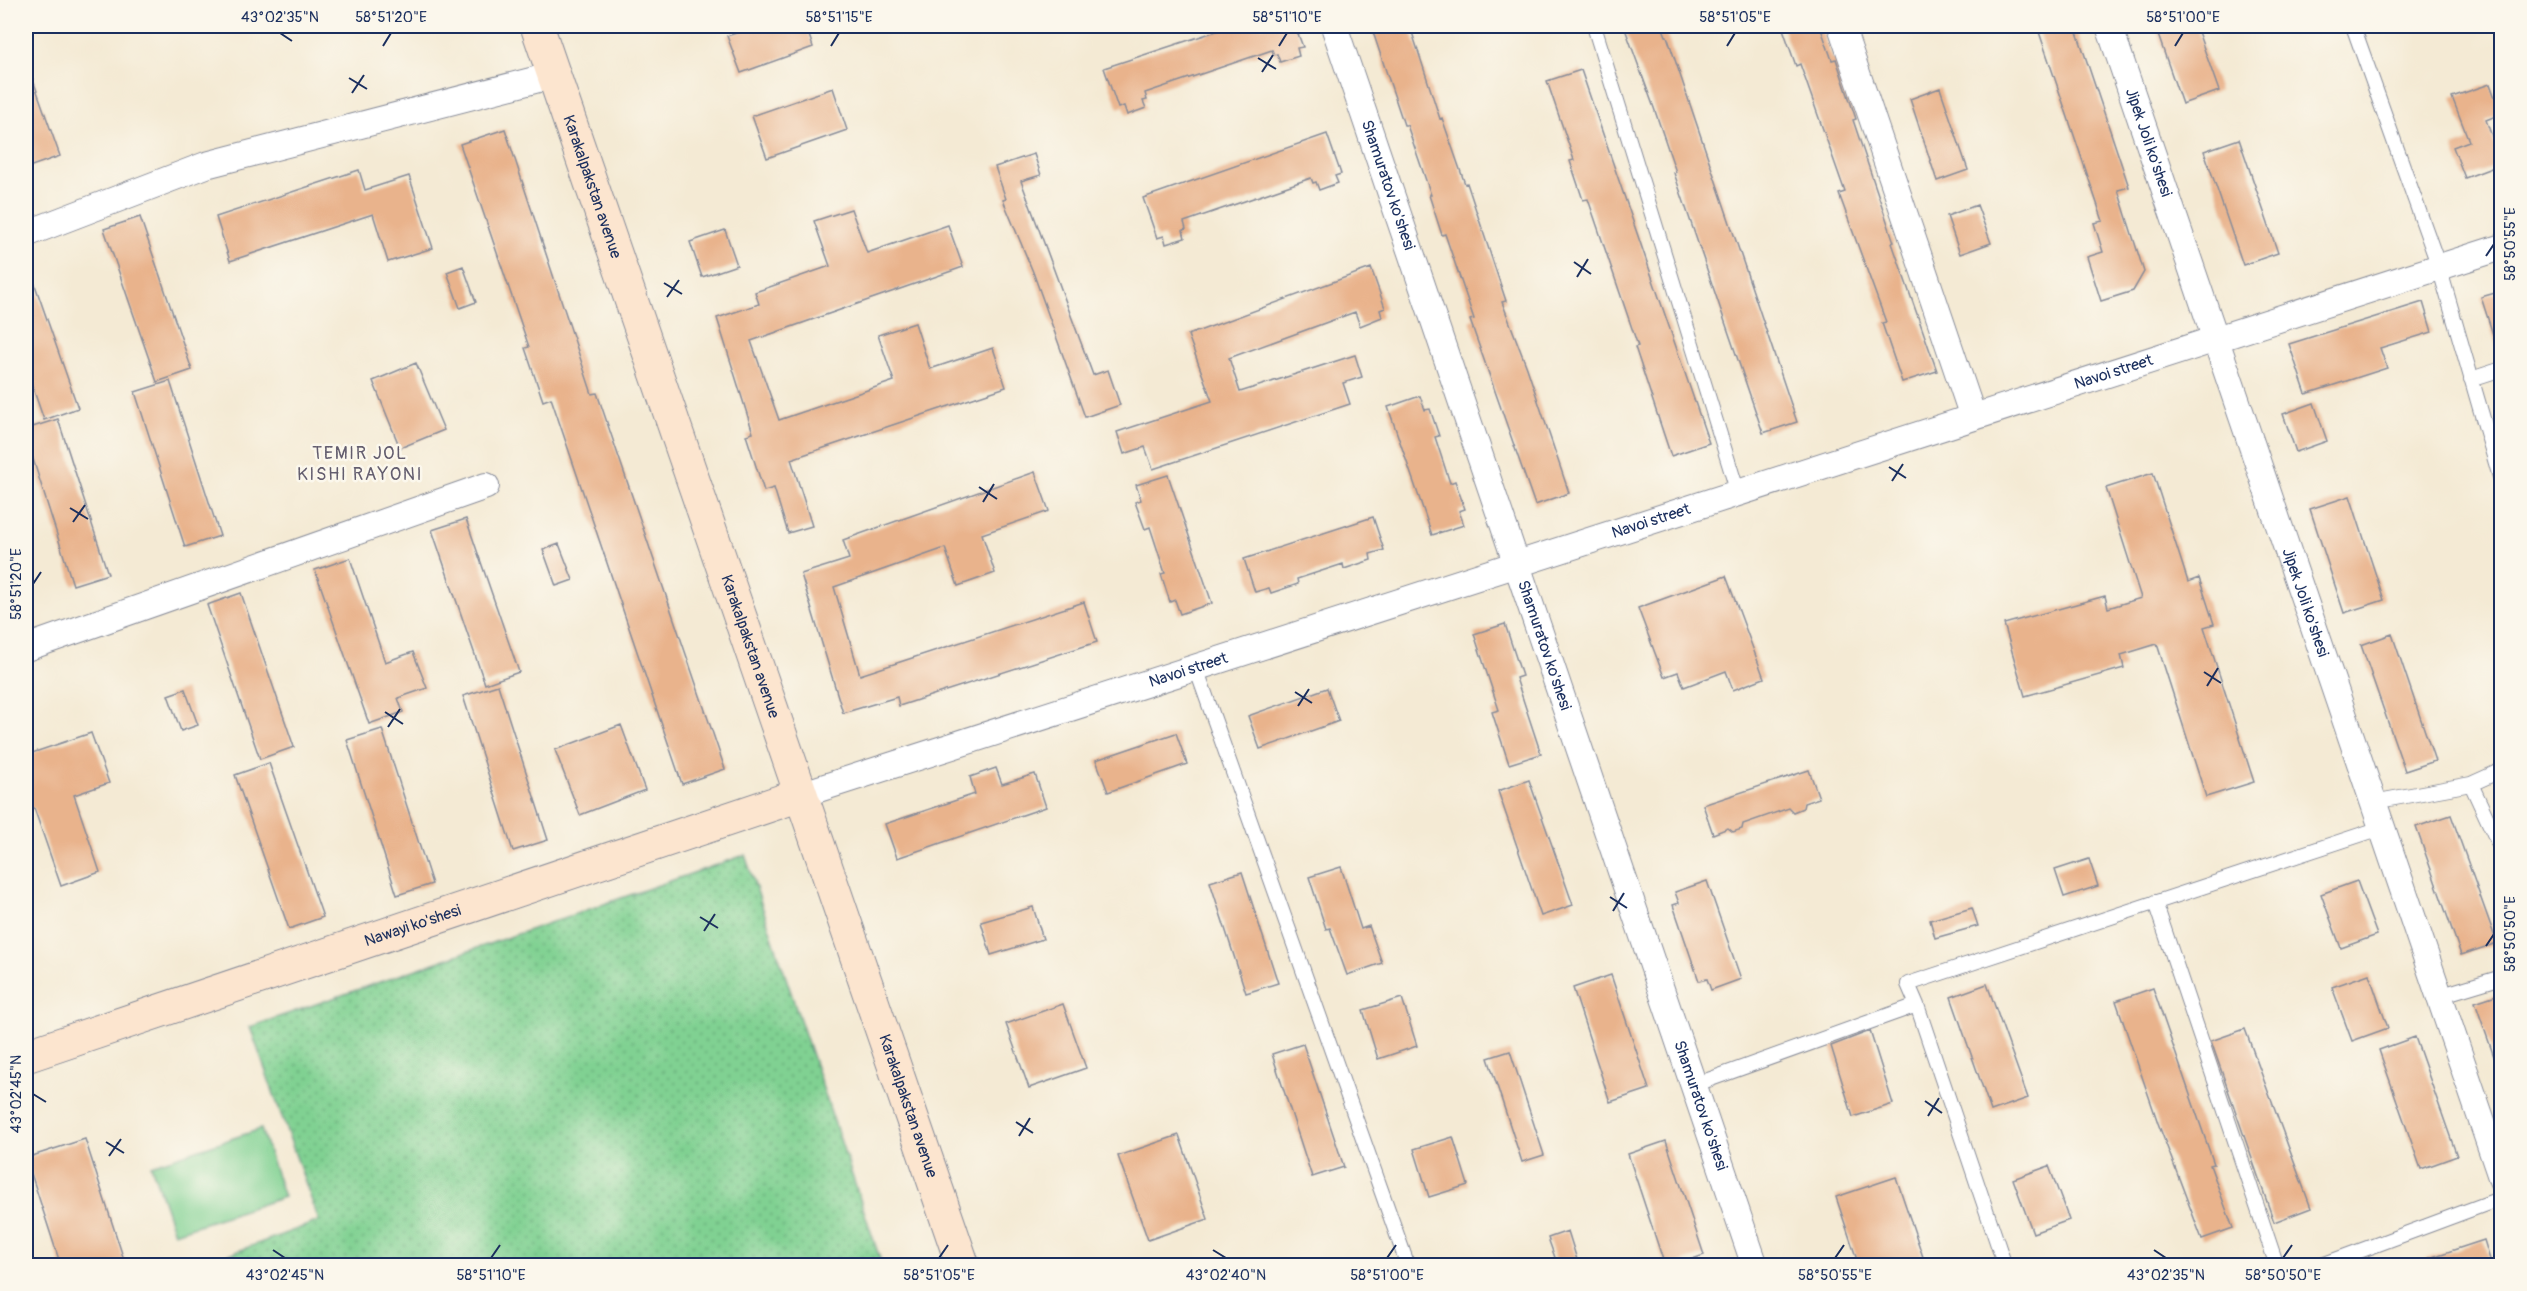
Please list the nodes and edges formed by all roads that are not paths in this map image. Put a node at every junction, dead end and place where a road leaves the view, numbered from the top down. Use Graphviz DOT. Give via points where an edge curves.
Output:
graph roads {
  1 [pos="537,26"];
  2 [pos="1334,26"];
  3 [pos="1594,26"];
  4 [pos="1841,26"];
  5 [pos="2109,26"];
  6 [pos="2353,26"];
  7 [pos="554,75"];
  8 [pos="26,234"];
  9 [pos="2502,247"];
  10 [pos="2439,267"];
  11 [pos="2216,339"];
  12 [pos="2502,369"];
  13 [pos="2471,379"];
  14 [pos="1973,417"];
  15 [pos="2502,484"];
  16 [pos="486,486"];
  17 [pos="1738,493"];
  18 [pos="1517,564"];
  19 [pos="26,648"];
  20 [pos="1196,668"];
  21 [pos="2502,770"];
  22 [pos="2471,784"];
  23 [pos="800,795"];
  24 [pos="2373,802"];
  25 [pos="2381,828"];
  26 [pos="2502,851"];
  27 [pos="2154,902"];
  28 [pos="2502,977"];
  29 [pos="2439,996"];
  30 [pos="1917,1005"];
  31 [pos="26,1056"];
  32 [pos="1694,1084"];
  33 [pos="2502,1180"];
  34 [pos="2502,1198"];
  35 [pos="2326,1264"];
  36 [pos="963,1266"];
  37 [pos="1408,1266"];
  38 [pos="1755,1266"];
  39 [pos="2005,1266"];
  40 [pos="2277,1266"];
  1 -- 7 [label="street, Karakalpakstan avenue"];
  2 -- 18 [label="street, Shamuratov ko'shesi"];
  3 -- 17 [label="lane"];
  4 -- 14 [label="street"];
  5 -- 11 [label="street, Jipek Joli ko'shesi"];
  6 -- 10 [label="lane"];
  7 -- 8 [label="street" via="206,165"];
  7 -- 23 [label="street, Karakalpakstan avenue"];
  9 -- 10 [label="street, Navoi street"];
  10 -- 11 [label="street, Navoi street"];
  10 -- 13 [label="lane"];
  11 -- 14 [label="street, Navoi street"];
  11 -- 24 [label="street, Jipek Joli ko'shesi"];
  12 -- 13 [label="lane"];
  13 -- 15 [label="lane"];
  14 -- 17 [label="street, Navoi street"];
  16 -- 19 [label="street"];
  17 -- 18 [label="street, Navoi street"];
  18 -- 20 [label="street, Navoi street"];
  18 -- 32 [label="street, Shamuratov ko'shesi"];
  20 -- 23 [label="street, Navoi street"];
  20 -- 37 [label="lane"];
  21 -- 22 [label="lane"];
  22 -- 24 [label="lane"];
  22 -- 26 [label="lane"];
  23 -- 31 [label="street, Nawayi ko'shesi"];
  23 -- 36 [label="street, Karakalpakstan avenue"];
  24 -- 25 [label="street, Jipek Joli ko'shesi"];
  25 -- 27 [label="lane"];
  25 -- 29 [label="street, Jipek Joli ko'shesi"];
  27 -- 30 [label="lane" via="1908,984"];
  27 -- 40 [label="lane"];
  28 -- 29 [label="lane"];
  29 -- 33 [label="street, Jipek Joli ko'shesi"];
  30 -- 32 [label="lane"];
  30 -- 39 [label="lane"];
  32 -- 38 [label="street, Shamuratov ko'shesi"];
  34 -- 35 [label="lane"];
}
